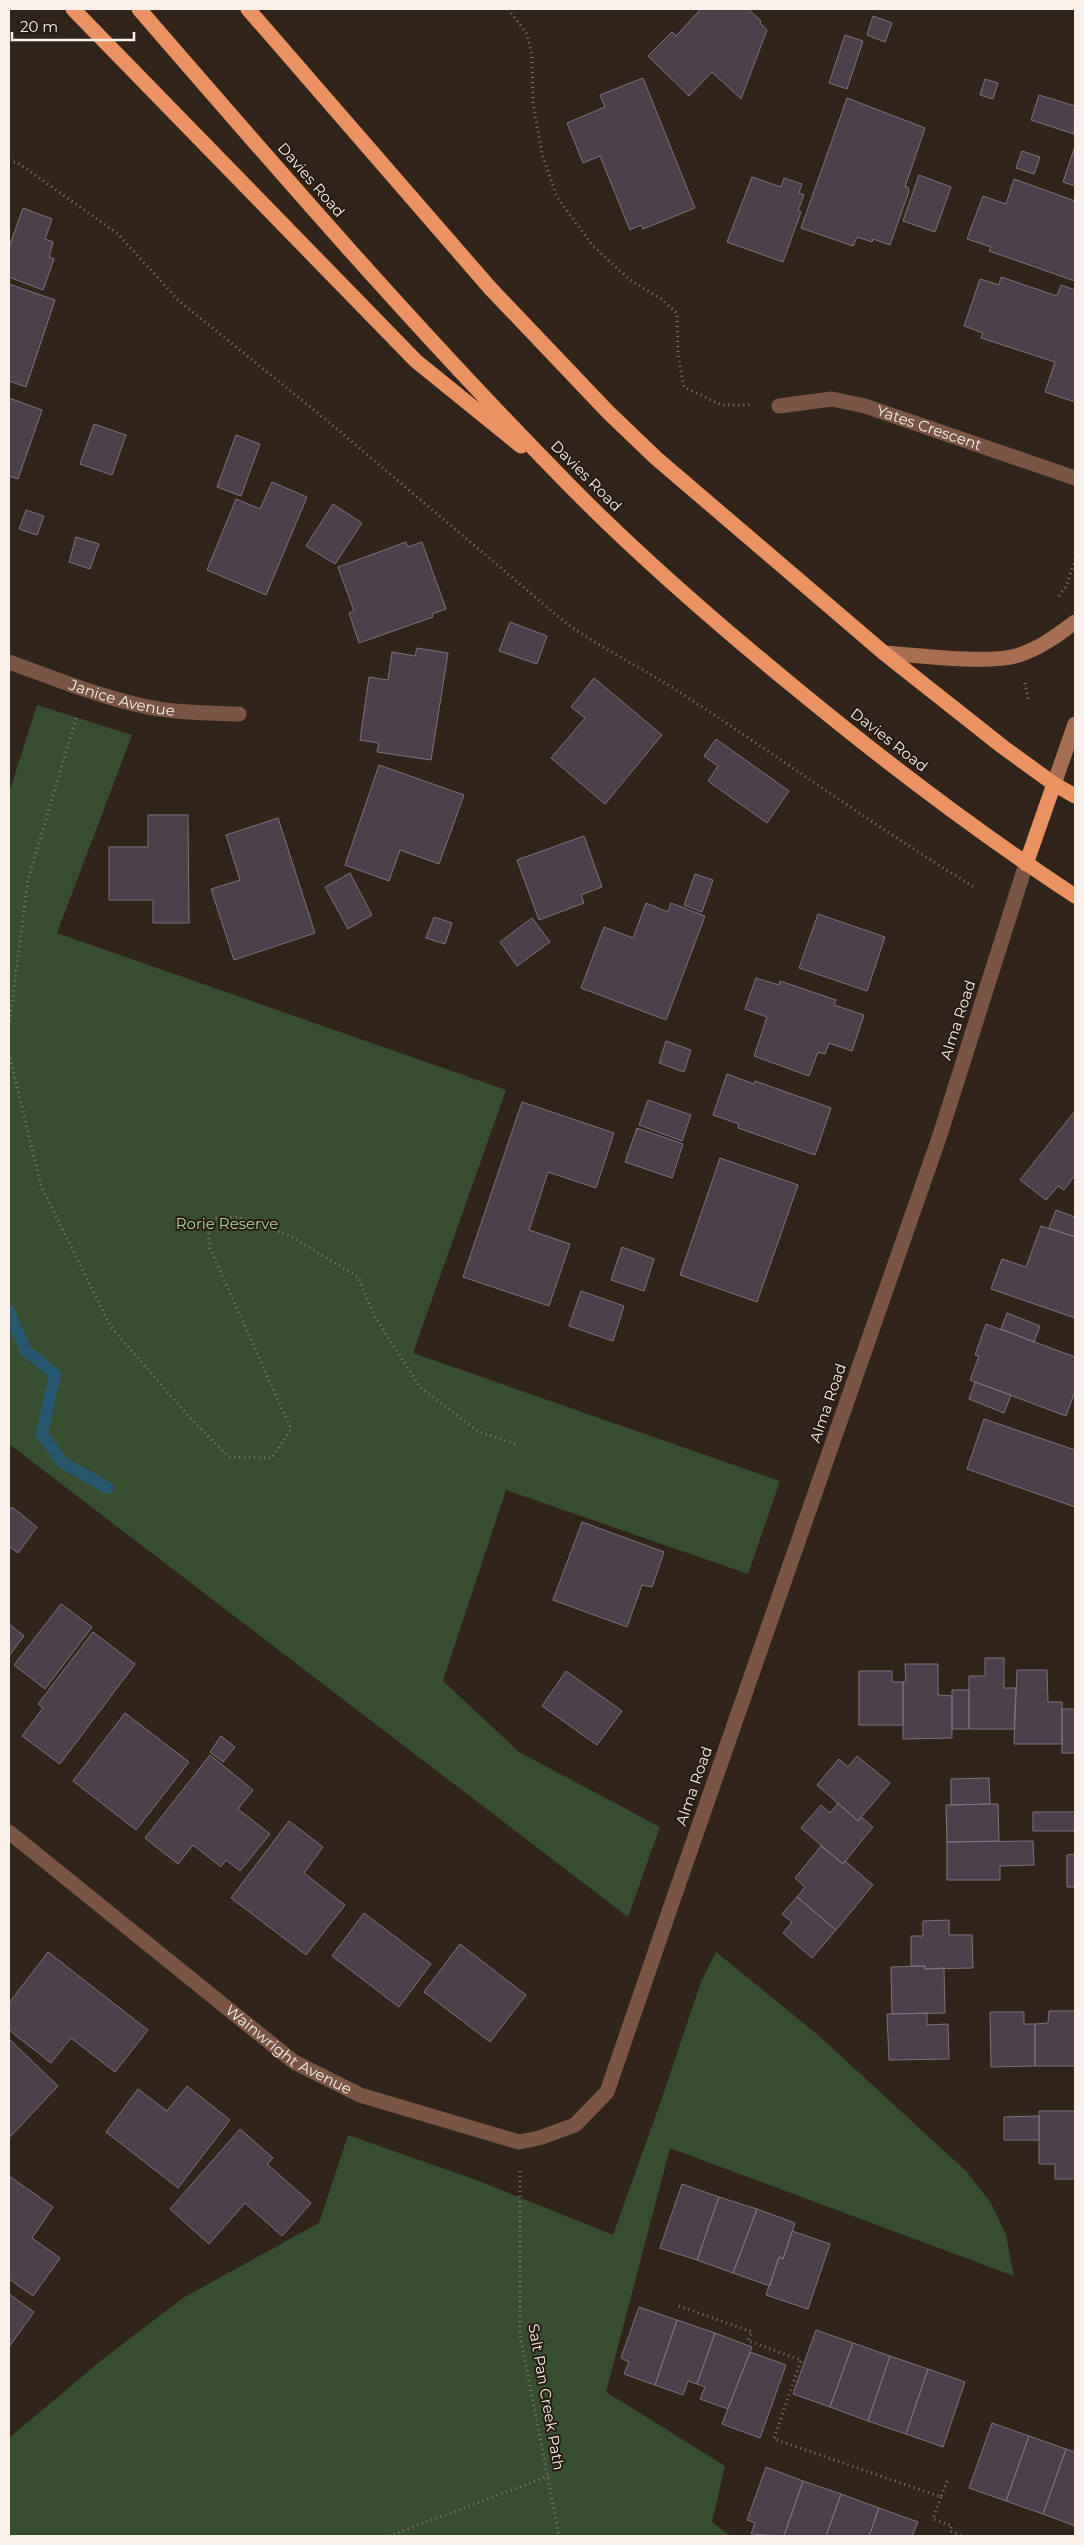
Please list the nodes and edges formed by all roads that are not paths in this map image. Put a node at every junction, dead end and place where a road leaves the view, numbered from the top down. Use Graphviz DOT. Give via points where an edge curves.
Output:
graph roads {
  1 [pos="73,9"];
  2 [pos="139,9"];
  3 [pos="248,9"];
  4 [pos="779,406"];
  5 [pos="1075,478"];
  6 [pos="572,488"];
  7 [pos="1075,622"];
  8 [pos="884,653"];
  9 [pos="9,662"];
  10 [pos="239,714"];
  11 [pos="1075,724"];
  12 [pos="1054,784"];
  13 [pos="1075,796"];
  14 [pos="1026,864"];
  15 [pos="1075,896"];
  16 [pos="9,1832"];
  17 [pos="608,2092"];
  1 -- 6 [label="highway" via="416,361"];
  2 -- 6 [label="highway, Davies Road" via="358,260"];
  3 -- 8 [label="highway" via="490,288 608,412"];
  4 -- 5 [label="street, Yates Crescent" via="832,399 865,406"];
  6 -- 14 [label="highway, Davies Road" via="661,574 734,638 837,722"];
  7 -- 8 [label="main road" via="1043,644 1000,659"];
  8 -- 12 [label="highway"];
  9 -- 10 [label="street, Janice Avenue" via="145,706"];
  11 -- 12 [label="main road, Alma Road"];
  12 -- 13 [label="highway"];
  12 -- 14 [label="highway, Alma Road"];
  14 -- 15 [label="highway, Davies Road"];
  14 -- 17 [label="street, Alma Road" via="940,1135"];
  16 -- 17 [label="street, Wainwright Avenue" via="294,2062 360,2096 519,2142 575,2125"];
}
